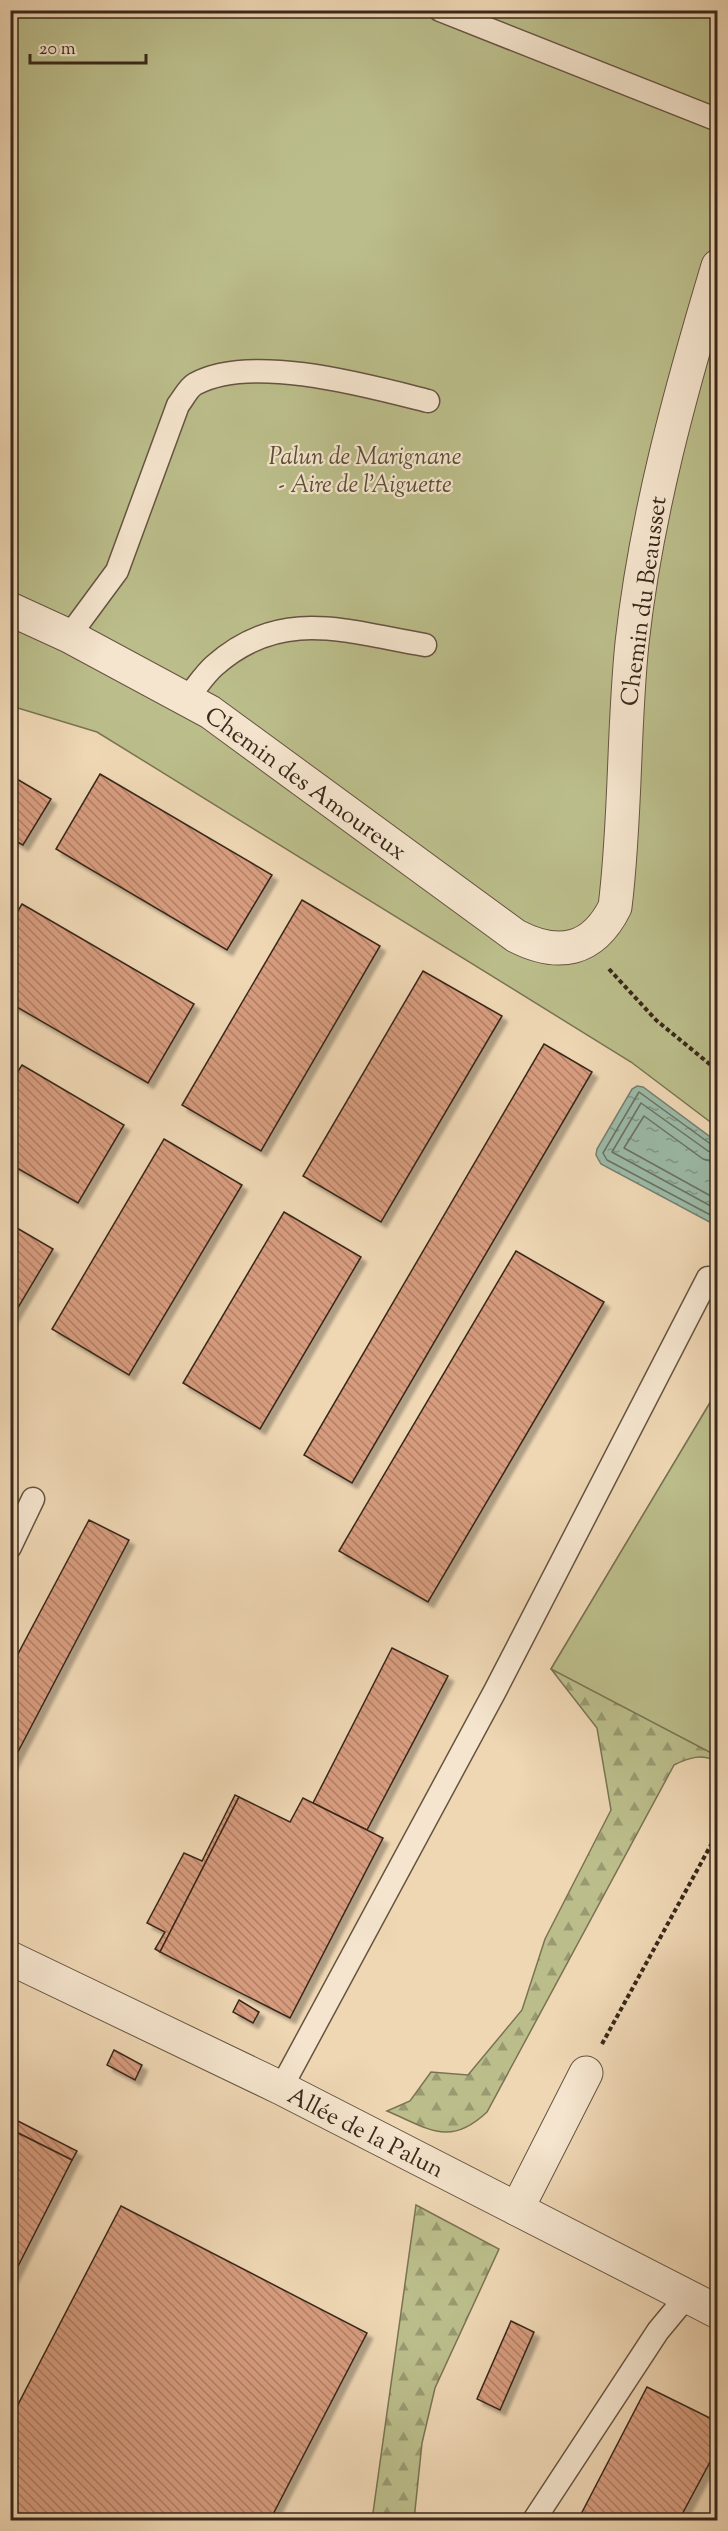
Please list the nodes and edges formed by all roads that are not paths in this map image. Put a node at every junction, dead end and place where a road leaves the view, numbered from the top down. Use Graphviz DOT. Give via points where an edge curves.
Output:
graph roads {
  1 [pos="441,10"];
  2 [pos="717,120"];
  3 [pos="717,266"];
  4 [pos="428,401"];
  5 [pos="10,609"];
  6 [pos="69,636"];
  7 [pos="425,645"];
  8 [pos="187,698"];
  9 [pos="595,936"];
  10 [pos="708,1278"];
  11 [pos="33,1499"];
  12 [pos="10,1547"];
  13 [pos="10,1958"];
  14 [pos="586,2073"];
  15 [pos="281,2088"];
  16 [pos="517,2209"];
  17 [pos="687,2296"];
  18 [pos="717,2312"];
  19 [pos="534,2520"];
  1 -- 2 [label="lane"];
  3 -- 9 [label="street, Chemin du Beausset" via="667,450 643,563 626,718 615,907 607,924"];
  4 -- 6 [label="lane" via="334,377 236,372 193,385 178,405 117,571"];
  5 -- 6 [label="street, Chemin des Amoureux"];
  6 -- 8 [label="street, Chemin des Amoureux"];
  7 -- 8 [label="lane" via="295,627 270,633 214,666"];
  8 -- 9 [label="street, Chemin des Amoureux" via="516,936 537,947 558,949 579,945"];
  10 -- 15 [label="lane" via="489,1701"];
  11 -- 12 [label="lane"];
  13 -- 15 [label="street, Allée de la Palun"];
  14 -- 16 [label="street"];
  15 -- 16 [label="street, Allée de la Palun"];
  16 -- 17 [label="street, Allée de la Palun"];
  17 -- 18 [label="street, Allée de la Palun"];
  17 -- 19 [label="lane" via="658,2331"];
}
